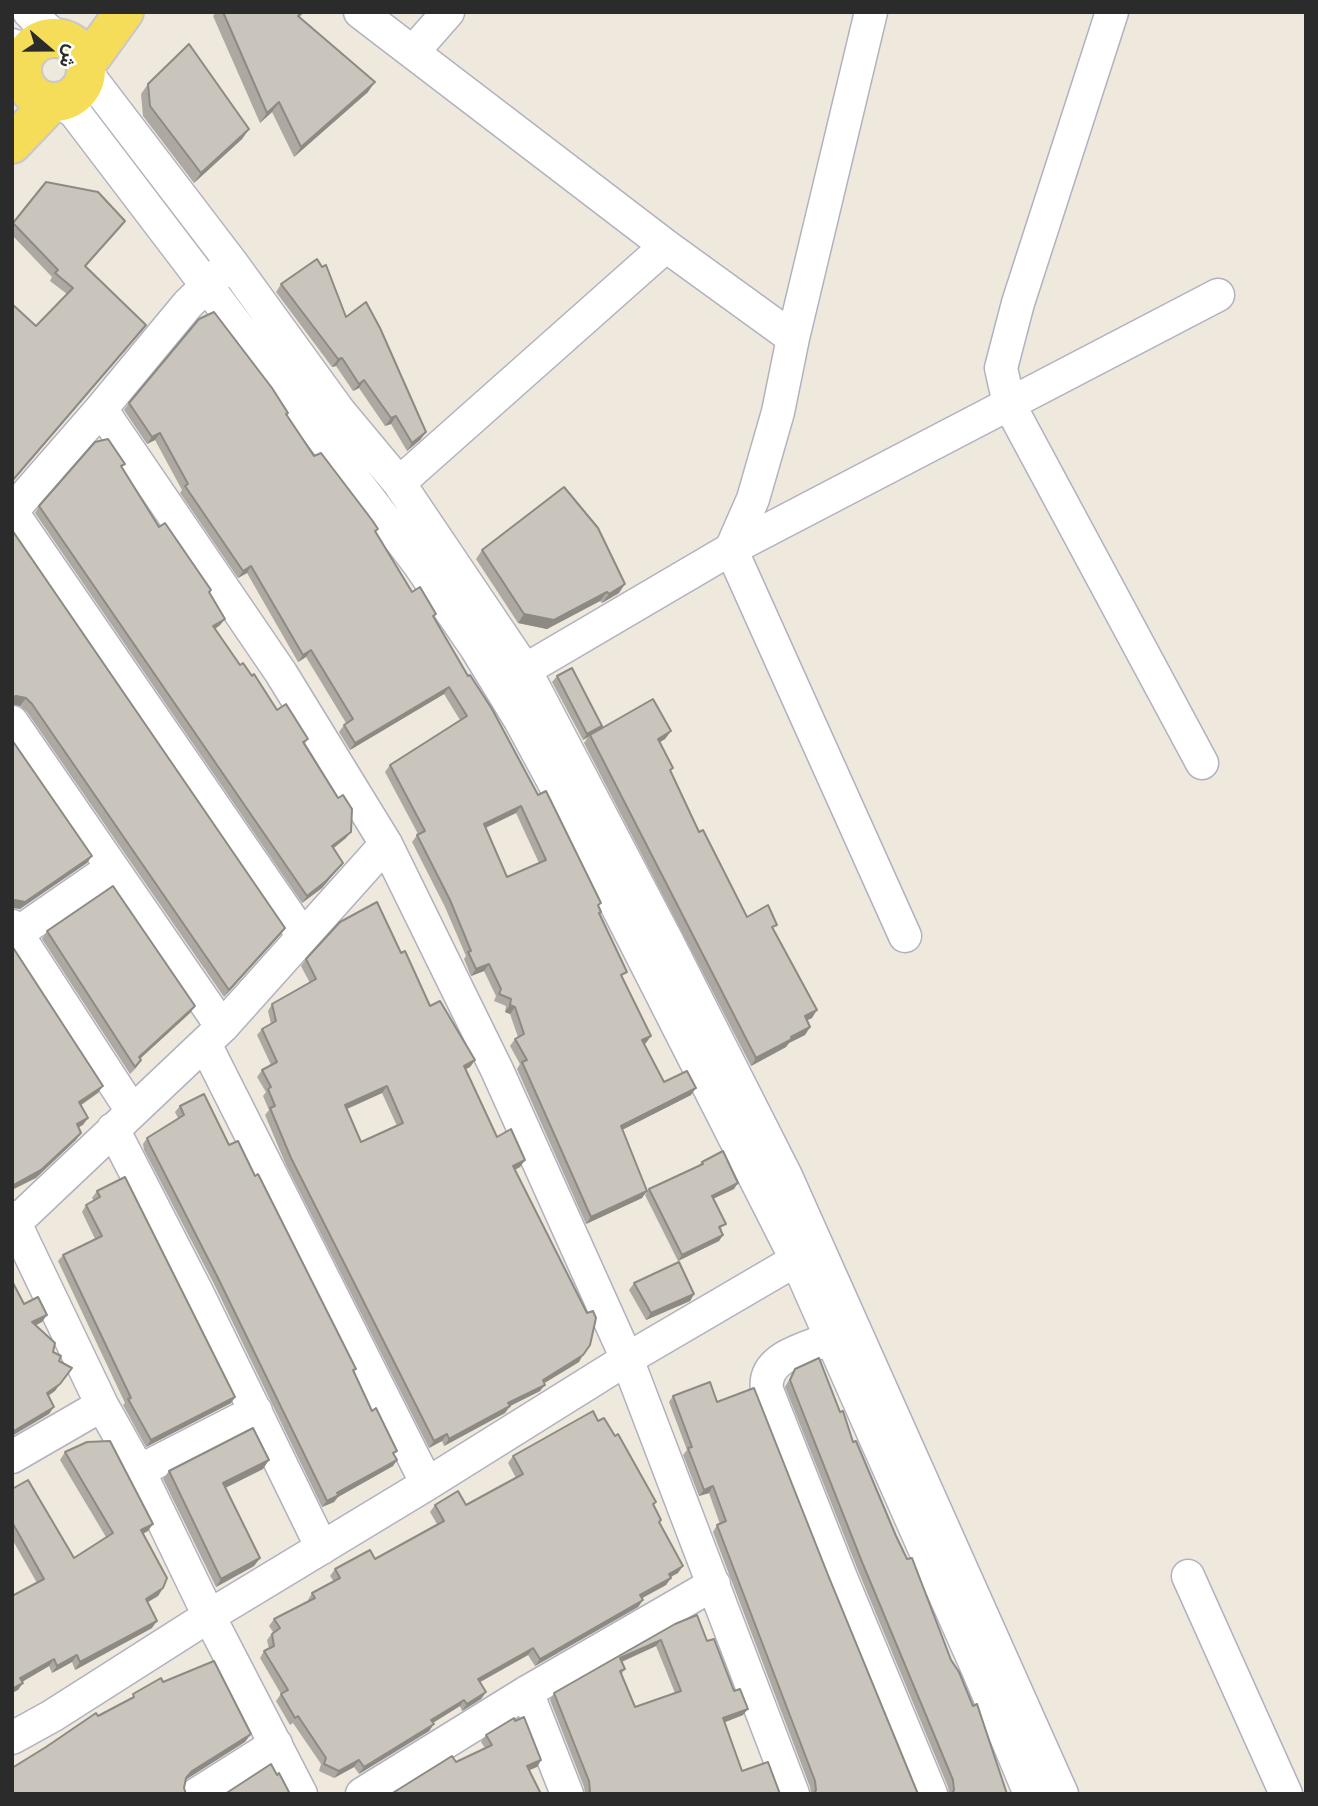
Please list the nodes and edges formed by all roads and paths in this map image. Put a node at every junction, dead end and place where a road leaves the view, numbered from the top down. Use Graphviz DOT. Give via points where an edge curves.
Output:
graph roads {
  1 [pos="29,12"];
  2 [pos="124,12"];
  3 [pos="359,12"];
  4 [pos="448,12"];
  5 [pos="871,12"];
  6 [pos="1112,12"];
  7 [pos="75,45"];
  8 [pos="413,52"];
  9 [pos="31,80"];
  10 [pos="12,144"];
  11 [pos="666,246"];
  12 [pos="231,262"];
  13 [pos="208,285"];
  14 [pos="1217,295"];
  15 [pos="793,338"];
  16 [pos="1009,404"];
  17 [pos="101,409"];
  18 [pos="399,483"];
  19 [pos="12,511"];
  20 [pos="732,549"];
  21 [pos="525,670"];
  22 [pos="12,722"];
  23 [pos="1202,763"];
  24 [pos="386,844"];
  25 [pos="112,868"];
  26 [pos="14,932"];
  27 [pos="303,936"];
  28 [pos="905,936"];
  29 [pos="214,1035"];
  30 [pos="123,1120"];
  31 [pos="14,1220"];
  32 [pos="807,1253"];
  33 [pos="831,1338"];
  34 [pos="627,1359"];
  35 [pos="102,1405"];
  36 [pos="256,1411"];
  37 [pos="12,1457"];
  38 [pos="139,1471"];
  39 [pos="427,1484"];
  40 [pos="322,1548"];
  41 [pos="1188,1576"];
  42 [pos="714,1584"];
  43 [pos="209,1616"];
  44 [pos="527,1692"];
  45 [pos="12,1738"];
  46 [pos="276,1744"];
  47 [pos="1020,1791"];
  48 [pos="197,1794"];
  49 [pos="301,1794"];
  50 [pos="362,1794"];
  51 [pos="568,1794"];
  52 [pos="793,1794"];
  53 [pos="931,1794"];
  54 [pos="1062,1794"];
  55 [pos="1286,1794"];
  1 -- 7 [label="street"];
  2 -- 7 [label="main road" via="93,55"];
  3 -- 8 [label="street"];
  4 -- 8 [label="street"];
  5 -- 15 [label="street"];
  6 -- 16 [label="street" via="1000,368"];
  7 -- 9 [label="main road" via="46,39 37,43 29,50"];
  7 -- 9 [label="main road" via="84,82 71,97"];
  7 -- 12 [label="street"];
  8 -- 11 [label="street"];
  9 -- 10 [label="main road"];
  9 -- 13 [label="street" via="76,114"];
  11 -- 15 [label="street"];
  11 -- 18 [label="street"];
  12 -- 13 [label="street"];
  12 -- 18 [label="street" via="339,411"];
  13 -- 17 [label="street"];
  13 -- 32 [label="street" via="418,563 476,648 514,710"];
  14 -- 16 [label="street"];
  15 -- 20 [label="street" via="765,461"];
  16 -- 20 [label="street"];
  16 -- 23 [label="street"];
  17 -- 19 [label="street"];
  17 -- 24 [label="street" via="281,673"];
  18 -- 21 [label="street"];
  19 -- 27 [label="street"];
  20 -- 21 [label="street"];
  20 -- 28 [label="street"];
  21 -- 32 [label="street" via="786,1175"];
  22 -- 25 [label="street"];
  24 -- 27 [label="street"];
  24 -- 34 [label="street" via="497,1070"];
  25 -- 26 [label="street"];
  25 -- 29 [label="street"];
  26 -- 30 [label="street"];
  27 -- 29 [label="street"];
  29 -- 30 [label="street"];
  29 -- 39 [label="street"];
  30 -- 31 [label="street"];
  30 -- 36 [label="street"];
  31 -- 35 [label="street"];
  32 -- 33 [label="street"];
  32 -- 34 [label="street"];
  32 -- 54 [label="street"];
  33 -- 47 [label="street" via="978,1670"];
  33 -- 53 [label="street" via="776,1362 769,1370 767,1390"];
  34 -- 39 [label="street"];
  34 -- 42 [label="street"];
  35 -- 37 [label="street"];
  35 -- 38 [label="street"];
  36 -- 38 [label="street"];
  36 -- 40 [label="street"];
  38 -- 43 [label="street"];
  39 -- 40 [label="street"];
  40 -- 43 [label="street"];
  41 -- 55 [label="street"];
  42 -- 44 [label="street"];
  42 -- 52 [label="street"];
  43 -- 45 [label="street"];
  43 -- 46 [label="street"];
  44 -- 50 [label="street"];
  44 -- 51 [label="street"];
  46 -- 48 [label="street"];
  46 -- 49 [label="street"];
}
